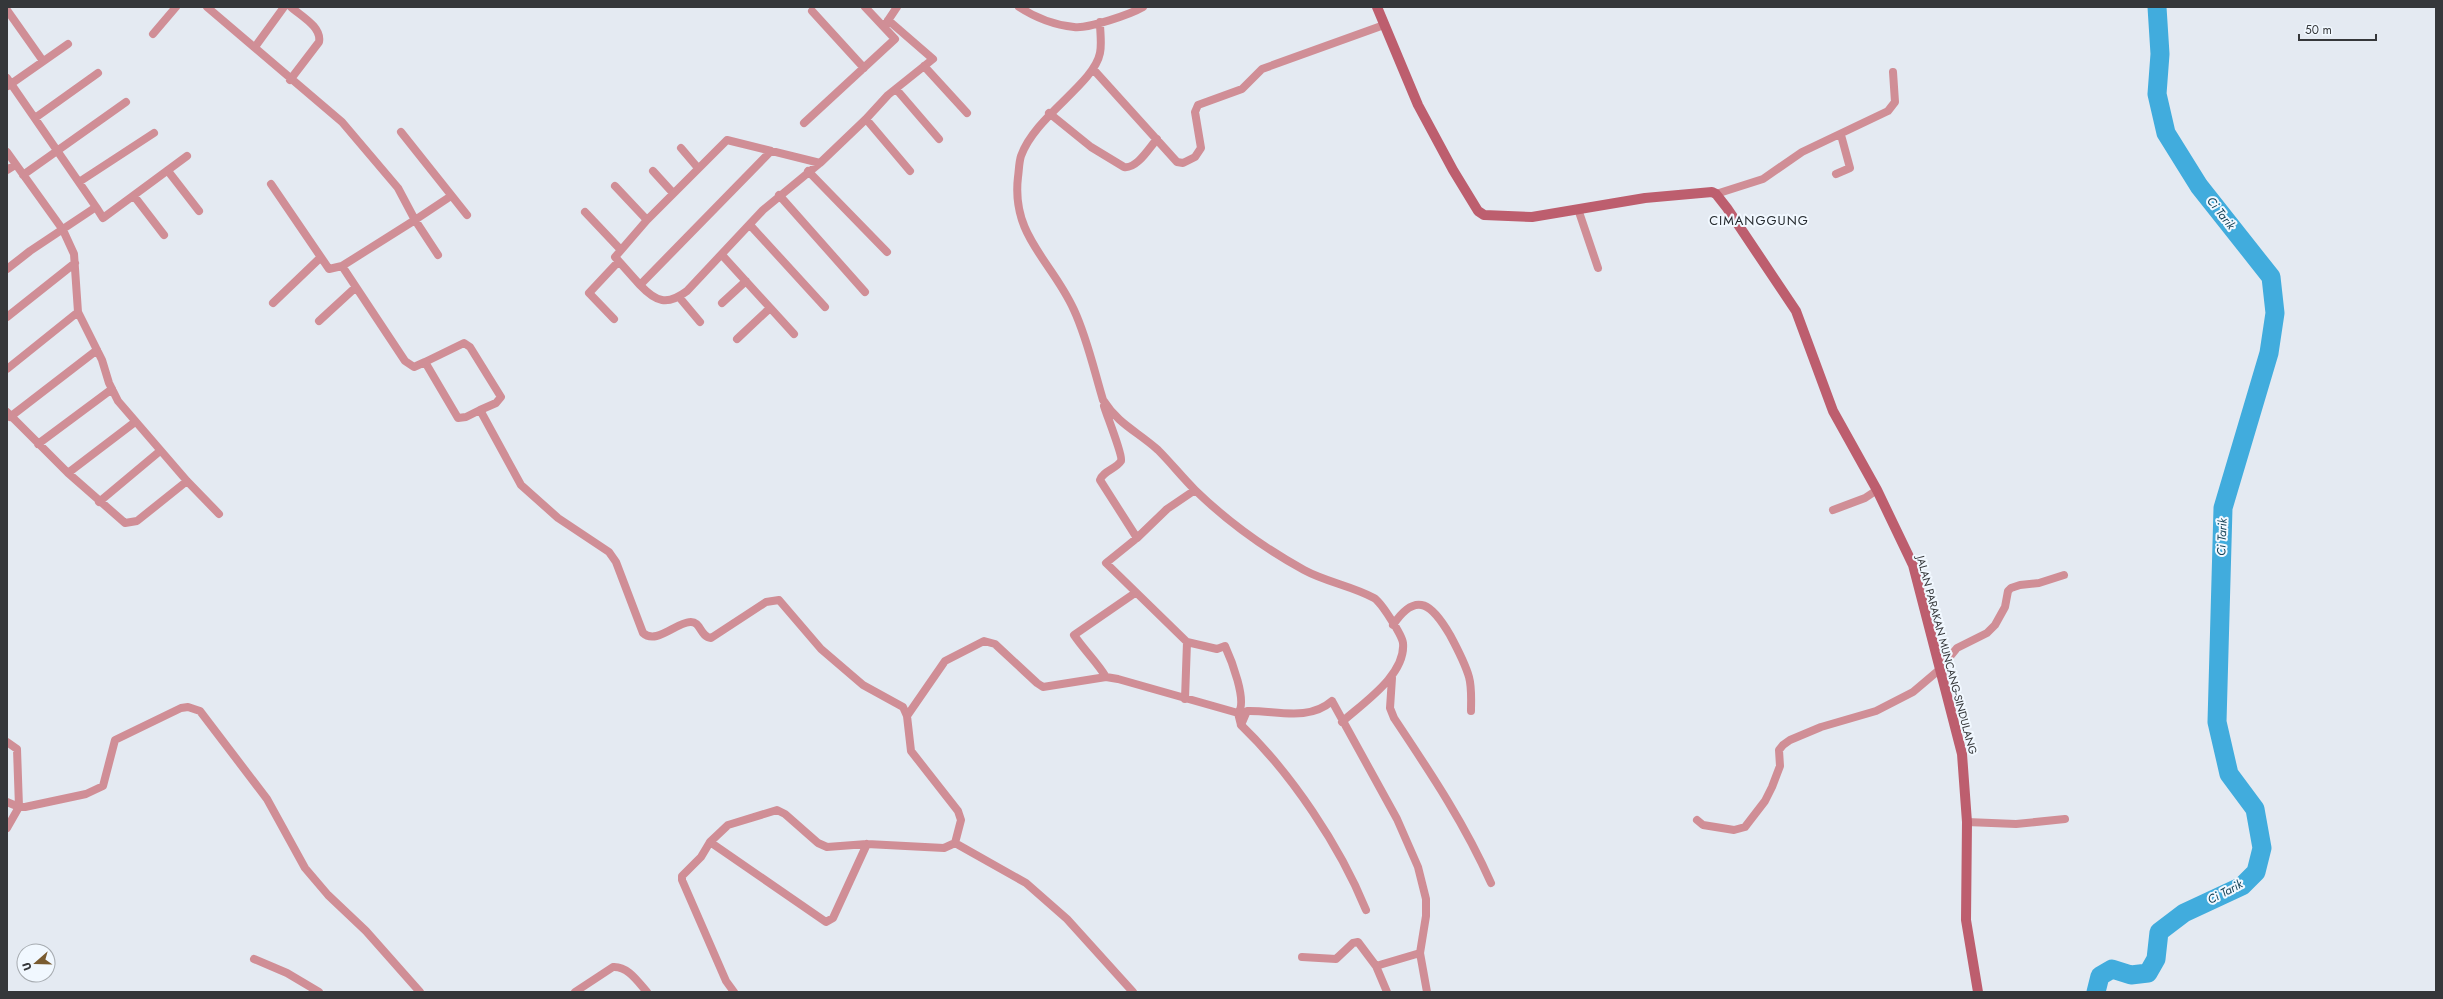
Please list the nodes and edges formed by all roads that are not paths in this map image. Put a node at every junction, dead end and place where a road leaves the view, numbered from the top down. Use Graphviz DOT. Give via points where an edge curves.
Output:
graph roads {
  1 [pos="176,7"];
  2 [pos="284,7"];
  3 [pos="291,7"];
  4 [pos="865,7"];
  5 [pos="897,7"];
  6 [pos="1019,7"];
  7 [pos="1143,7"];
  8 [pos="1377,7"];
  9 [pos="212,9"];
  10 [pos="7,10"];
  11 [pos="812,11"];
  12 [pos="1100,22"];
  13 [pos="886,23"];
  14 [pos="1384,25"];
  15 [pos="153,34"];
  16 [pos="68,44"];
  17 [pos="255,47"];
  18 [pos="43,61"];
  19 [pos="924,66"];
  20 [pos="864,68"];
  21 [pos="1093,69"];
  22 [pos="98,72"];
  23 [pos="1893,72"];
  24 [pos="290,80"];
  25 [pos="8,82"];
  26 [pos="896,89"];
  27 [pos="126,102"];
  28 [pos="967,113"];
  29 [pos="1049,113"];
  30 [pos="35,118"];
  31 [pos="866,120"];
  32 [pos="804,123"];
  33 [pos="401,132"];
  34 [pos="154,133"];
  35 [pos="1841,135"];
  36 [pos="939,139"];
  37 [pos="1157,139"];
  38 [pos="681,148"];
  39 [pos="771,151"];
  40 [pos="7,152"];
  41 [pos="58,152"];
  42 [pos="187,156"];
  43 [pos="820,163"];
  44 [pos="16,165"];
  45 [pos="698,168"];
  46 [pos="7,170"];
  47 [pos="168,170"];
  48 [pos="653,171"];
  49 [pos="808,171"];
  50 [pos="910,171"];
  51 [pos="1836,174"];
  52 [pos="23,175"];
  53 [pos="79,182"];
  54 [pos="271,184"];
  55 [pos="615,186"];
  56 [pos="673,193"];
  57 [pos="1716,194"];
  58 [pos="779,195"];
  59 [pos="134,196"];
  60 [pos="451,196"];
  61 [pos="96,207"];
  62 [pos="1578,210"];
  63 [pos="199,211"];
  64 [pos="585,212"];
  65 [pos="467,215"];
  66 [pos="415,220"];
  67 [pos="646,220"];
  68 [pos="750,225"];
  69 [pos="63,230"];
  70 [pos="164,235"];
  71 [pos="620,249"];
  72 [pos="886,252"];
  73 [pos="438,255"];
  74 [pos="722,255"];
  75 [pos="320,258"];
  76 [pos="618,262"];
  77 [pos="75,263"];
  78 [pos="342,266"];
  79 [pos="1598,268"];
  80 [pos="7,269"];
  81 [pos="746,281"];
  82 [pos="640,285"];
  83 [pos="356,287"];
  84 [pos="865,292"];
  85 [pos="679,297"];
  86 [pos="273,303"];
  87 [pos="722,303"];
  88 [pos="825,307"];
  89 [pos="770,308"];
  90 [pos="78,312"];
  91 [pos="7,317"];
  92 [pos="614,319"];
  93 [pos="320,321"];
  94 [pos="700,322"];
  95 [pos="794,334"];
  96 [pos="737,339"];
  97 [pos="97,350"];
  98 [pos="425,362"];
  99 [pos="7,369"];
  100 [pos="112,389"];
  101 [pos="1103,400"];
  102 [pos="480,410"];
  103 [pos="9,415"];
  104 [pos="135,422"];
  105 [pos="38,444"];
  106 [pos="160,451"];
  107 [pos="68,473"];
  108 [pos="187,481"];
  109 [pos="1195,490"];
  110 [pos="1877,490"];
  111 [pos="99,502"];
  112 [pos="1833,510"];
  113 [pos="219,514"];
  114 [pos="1137,538"];
  115 [pos="2064,575"];
  116 [pos="1135,593"];
  117 [pos="1393,625"];
  118 [pos="1187,642"];
  119 [pos="1939,670"];
  120 [pos="1106,677"];
  121 [pos="1392,678"];
  122 [pos="1185,699"];
  123 [pos="1471,711"];
  124 [pos="1238,713"];
  125 [pos="907,716"];
  126 [pos="1342,722"];
  127 [pos="1241,725"];
  128 [pos="7,742"];
  129 [pos="7,802"];
  130 [pos="19,807"];
  131 [pos="2065,819"];
  132 [pos="1697,820"];
  133 [pos="1967,822"];
  134 [pos="7,828"];
  135 [pos="710,842"];
  136 [pos="955,843"];
  137 [pos="867,844"];
  138 [pos="1491,883"];
  139 [pos="1366,910"];
  140 [pos="1420,953"];
  141 [pos="1302,957"];
  142 [pos="254,959"];
  143 [pos="1376,966"];
  144 [pos="319,992"];
  145 [pos="420,992"];
  146 [pos="575,992"];
  147 [pos="647,992"];
  148 [pos="734,992"];
  149 [pos="1133,992"];
  150 [pos="1387,992"];
  151 [pos="1427,992"];
  152 [pos="1978,992"];
  1 -- 15 [label="street"];
  2 -- 17 [label="street"];
  3 -- 24 [label="street" via="315,28 319,39"];
  4 -- 13 [label="street"];
  5 -- 13 [label="street"];
  6 -- 12 [label="street" via="1042,20 1076,28"];
  7 -- 12 [label="street"];
  8 -- 14 [label="street"];
  9 -- 17 [label="street"];
  10 -- 18 [label="street"];
  11 -- 20 [label="street"];
  12 -- 21 [label="street" via="1100,53"];
  13 -- 19 [label="street" via="933,59"];
  13 -- 20 [label="street" via="895,39"];
  14 -- 37 [label="street" via="1262,69 1242,89 1198,104 1195,112 1201,148 1186,162 1177,162"];
  14 -- 62 [label="street" via="1418,105 1478,211 1489,216 1532,218"];
  16 -- 18 [label="street"];
  17 -- 24 [label="street"];
  18 -- 25 [label="street"];
  19 -- 26 [label="street"];
  19 -- 28 [label="street"];
  20 -- 32 [label="street"];
  21 -- 29 [label="street"];
  21 -- 37 [label="street"];
  22 -- 30 [label="street"];
  23 -- 35 [label="street" via="1893,107"];
  24 -- 66 [label="street" via="342,122 398,188"];
  25 -- 30 [label="street"];
  26 -- 31 [label="street"];
  26 -- 36 [label="street"];
  27 -- 41 [label="street"];
  29 -- 37 [label="street" via="1091,147 1124,167 1130,167 1136,162"];
  29 -- 101 [label="street" via="1034,132 1021,156 1016,194 1019,214 1040,257 1064,288 1075,312"];
  30 -- 41 [label="street"];
  31 -- 43 [label="street"];
  31 -- 50 [label="street"];
  33 -- 60 [label="street"];
  34 -- 53 [label="street"];
  35 -- 51 [label="street" via="1850,168"];
  35 -- 57 [label="street" via="1802,152 1762,179"];
  38 -- 45 [label="street"];
  39 -- 43 [label="street"];
  39 -- 45 [label="street" via="727,140"];
  39 -- 82 [label="street"];
  40 -- 44 [label="street"];
  41 -- 52 [label="street"];
  41 -- 53 [label="street"];
  42 -- 47 [label="street"];
  43 -- 49 [label="street"];
  44 -- 46 [label="street"];
  44 -- 52 [label="street"];
  45 -- 56 [label="street"];
  47 -- 59 [label="street"];
  47 -- 63 [label="street"];
  48 -- 56 [label="street"];
  49 -- 58 [label="street"];
  49 -- 72 [label="street"];
  52 -- 69 [label="street"];
  53 -- 61 [label="street"];
  54 -- 75 [label="street"];
  55 -- 67 [label="street"];
  56 -- 67 [label="street"];
  57 -- 62 [label="street" via="1707,192 1645,198"];
  57 -- 110 [label="street, JALAN PARAKAN MUNCANG-SINDULANG" via="1792,305 1833,411"];
  58 -- 68 [label="street"];
  58 -- 84 [label="street"];
  59 -- 61 [label="street" via="103,218"];
  59 -- 70 [label="street"];
  60 -- 65 [label="street"];
  60 -- 66 [label="street"];
  61 -- 69 [label="street"];
  62 -- 79 [label="street"];
  64 -- 71 [label="street"];
  66 -- 73 [label="street"];
  66 -- 78 [label="street"];
  67 -- 71 [label="street"];
  68 -- 74 [label="street"];
  68 -- 88 [label="street"];
  69 -- 77 [label="street" via="74,254"];
  69 -- 80 [label="street"];
  71 -- 76 [label="street" via="615,256"];
  74 -- 81 [label="street"];
  74 -- 85 [label="street"];
  75 -- 78 [label="street" via="328,269"];
  75 -- 86 [label="street"];
  76 -- 82 [label="street"];
  76 -- 92 [label="street" via="590,293"];
  77 -- 90 [label="street"];
  77 -- 91 [label="street"];
  78 -- 83 [label="street"];
  81 -- 87 [label="street"];
  81 -- 89 [label="street"];
  82 -- 85 [label="street" via="656,298 665,300"];
  83 -- 93 [label="street"];
  83 -- 98 [label="street" via="405,361 414,367"];
  85 -- 94 [label="street"];
  89 -- 95 [label="street"];
  89 -- 96 [label="street"];
  90 -- 97 [label="street"];
  90 -- 99 [label="street"];
  97 -- 100 [label="street"];
  97 -- 103 [label="street"];
  98 -- 102 [label="street" via="458,418 466,418"];
  98 -- 102 [label="street" via="464,343 470,347 501,397 496,403"];
  100 -- 104 [label="street"];
  100 -- 105 [label="street"];
  101 -- 109 [label="street" via="1124,426 1157,450"];
  101 -- 114 [label="street" via="1110,428 1122,454 1121,460 1100,480"];
  102 -- 125 [label="street" via="521,485 558,518 609,552 616,562 646,636 656,637 676,626 692,622 696,623 704,636 711,638 766,602 779,600 821,649 863,686 903,707"];
  103 -- 105 [label="street"];
  104 -- 106 [label="street"];
  104 -- 107 [label="street"];
  105 -- 107 [label="street"];
  106 -- 108 [label="street"];
  106 -- 111 [label="street"];
  107 -- 111 [label="street"];
  108 -- 111 [label="street" via="133,523 120,520"];
  108 -- 113 [label="street"];
  109 -- 114 [label="street" via="1167,509"];
  109 -- 117 [label="street" via="1242,532 1280,557 1306,571 1375,599"];
  110 -- 112 [label="street" via="1865,498"];
  110 -- 119 [label="street, JALAN PARAKAN MUNCANG-SINDULANG" via="1913,565"];
  114 -- 116 [label="street" via="1106,563"];
  115 -- 119 [label="street" via="2011,588 2005,607 1995,625 1987,633 1957,648"];
  116 -- 118 [label="street"];
  116 -- 120 [label="street" via="1074,635 1086,652 1099,664"];
  117 -- 121 [label="street" via="1403,643"];
  117 -- 123 [label="street" via="1402,612 1417,604 1423,604 1435,612 1466,669 1471,691"];
  118 -- 122 [label="street"];
  118 -- 124 [label="street" via="1217,649 1225,646 1240,691 1242,706"];
  119 -- 132 [label="street" via="1913,692 1876,712 1821,728 1786,742 1779,750 1780,766 1772,787 1765,801 1744,827 1734,830 1703,825"];
  119 -- 133 [label="street, JALAN PARAKAN MUNCANG-SINDULANG" via="1962,754"];
  120 -- 122 [label="street"];
  120 -- 125 [label="street" via="1043,687 995,644 979,642 945,661"];
  121 -- 126 [label="street"];
  121 -- 138 [label="street" via="1390,708 1394,718 1449,802 1477,851"];
  122 -- 124 [label="street"];
  124 -- 127 [label="street"];
  125 -- 136 [label="street" via="911,752 958,811 961,820"];
  126 -- 127 [label="street" via="1332,701 1324,708 1296,715 1277,711 1247,711"];
  126 -- 140 [label="street" via="1363,754 1394,812 1418,866 1426,899"];
  127 -- 139 [label="street" via="1263,746 1300,793 1356,885"];
  128 -- 130 [label="street" via="17,749"];
  129 -- 130 [label="street"];
  130 -- 134 [label="street"];
  130 -- 145 [label="street" via="86,794 103,786 115,740 175,710 194,708 204,715 267,798 305,868"];
  131 -- 133 [label="street" via="2016,824"];
  133 -- 152 [label="street, JALAN PARAKAN MUNCANG-SINDULANG" via="1965,900"];
  135 -- 137 [label="street" via="728,825 777,810 823,846 834,848"];
  135 -- 137 [label="street" via="826,922 833,918"];
  135 -- 148 [label="street" via="701,857 682,876 682,880"];
  136 -- 137 [label="street" via="944,848"];
  136 -- 149 [label="street" via="1026,883 1067,919"];
  140 -- 143 [label="street"];
  140 -- 151 [label="street"];
  141 -- 143 [label="street" via="1336,959 1358,942"];
  142 -- 144 [label="street" via="287,973"];
  143 -- 150 [label="street"];
  146 -- 147 [label="street" via="613,967 617,967 626,970"];
}
